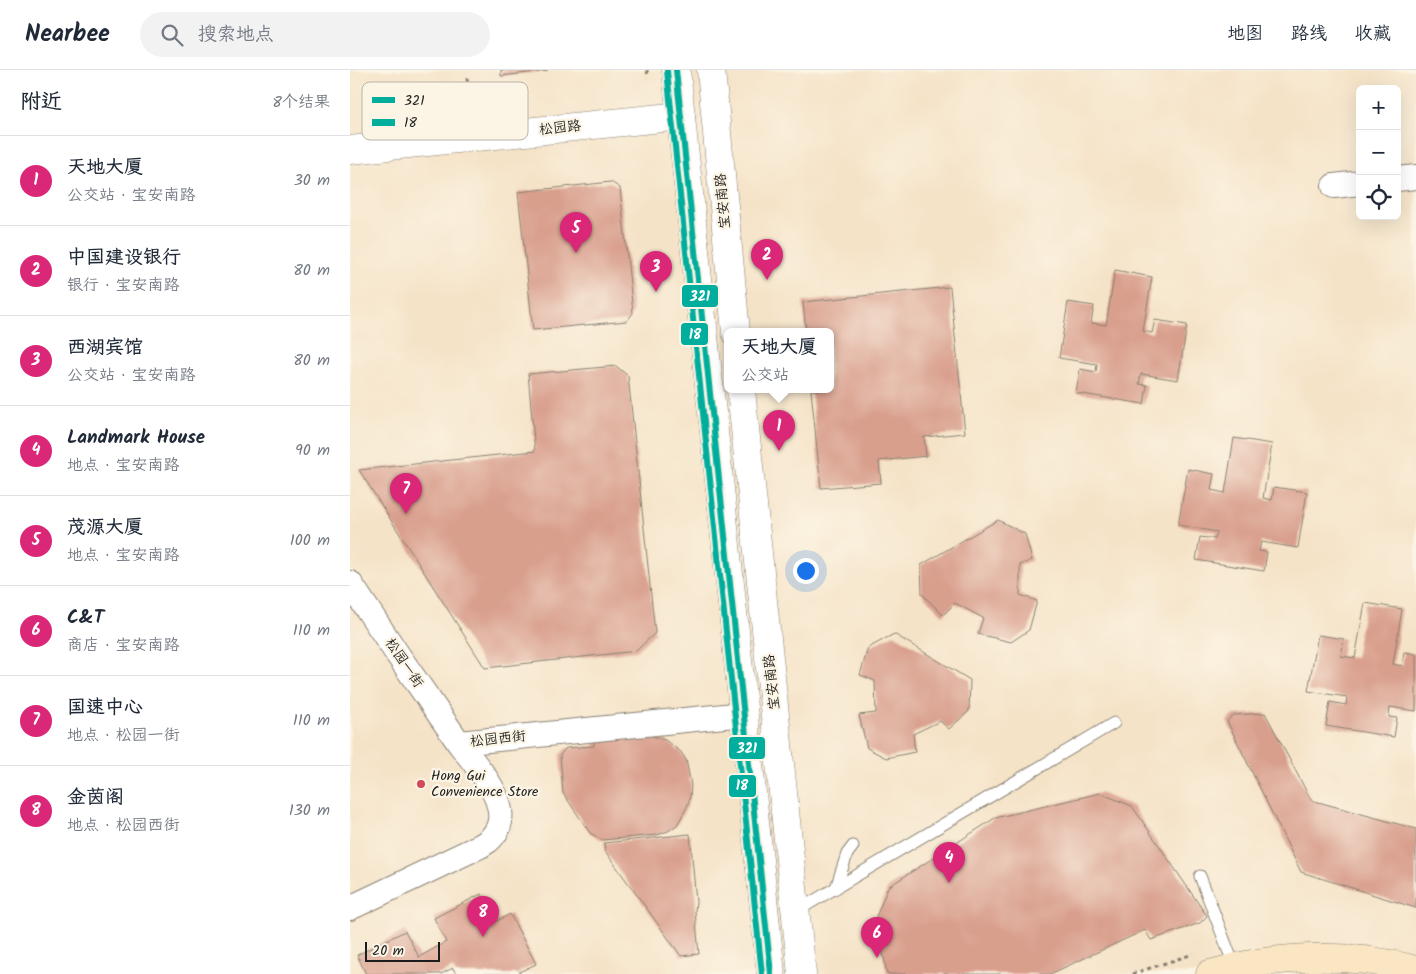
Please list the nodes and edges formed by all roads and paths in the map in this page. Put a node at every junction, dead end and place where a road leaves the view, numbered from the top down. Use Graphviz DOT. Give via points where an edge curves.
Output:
graph roads {
  1 [pos="647,70"];
  2 [pos="676,70"];
  3 [pos="711,70"];
  4 [pos="467,78"];
  5 [pos="648,78"];
  6 [pos="467,82"];
  7 [pos="681,116"];
  8 [pos="528,132"];
  9 [pos="447,140"];
  10 [pos="350,150"];
  11 [pos="1416,177"];
  12 [pos="1401,179"];
  13 [pos="1356,183"];
  14 [pos="1334,186"];
  15 [pos="736,328"];
  16 [pos="742,393"];
  17 [pos="350,583"];
  18 [pos="744,714"];
  19 [pos="1114,723"];
  20 [pos="459,743"];
  21 [pos="853,846"];
  22 [pos="1200,876"];
  23 [pos="836,888"];
  24 [pos="350,908"];
  25 [pos="795,912"];
  26 [pos="1213,965"];
  27 [pos="1416,970"];
  28 [pos="771,974"];
  29 [pos="802,974"];
  30 [pos="1132,974"];
  1 -- 5 [label="path"];
  2 -- 7 [label="street"];
  3 -- 15 [label="street, 宝安南路"];
  4 -- 6 [label="path"];
  7 -- 8 [label="street, 松园路"];
  7 -- 18 [label="street"];
  9 -- 10 [label="street, 松园路"];
  11 -- 12 [label="street"];
  13 -- 14 [label="street"];
  16 -- 25 [label="street, 宝安南路"];
  17 -- 20 [label="street, 松园一街"];
  18 -- 20 [label="street, 松园西街"];
  18 -- 28 [label="street"];
  19 -- 23 [label="lane"];
  20 -- 24 [label="street, 松园西街" via="497,797 500,819 496,831 488,842"];
  21 -- 23 [label="lane" via="847,854"];
  22 -- 26 [label="lane"];
  23 -- 25 [label="lane"];
  25 -- 29 [label="street, 宝安南路"];
  26 -- 27 [label="main road" via="1339,958 1389,962"];
  26 -- 30 [label="path"];
}
